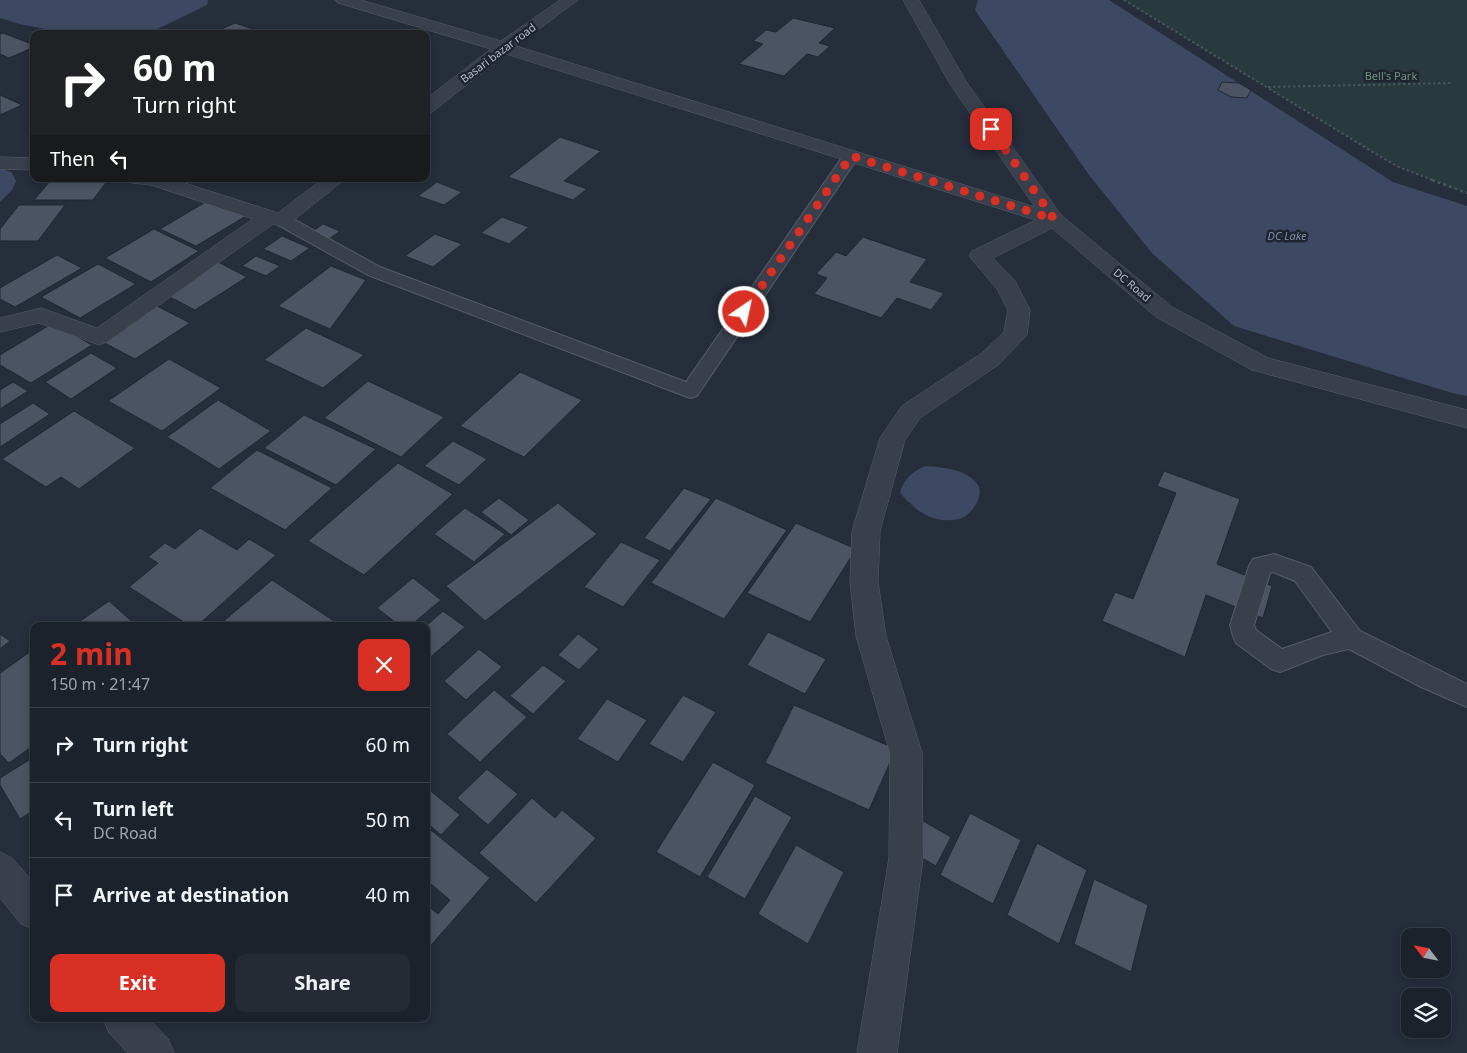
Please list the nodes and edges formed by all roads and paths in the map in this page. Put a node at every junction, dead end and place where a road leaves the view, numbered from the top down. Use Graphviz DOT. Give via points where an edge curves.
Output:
graph roads {
  1 [pos="344,0"];
  2 [pos="570,0"];
  3 [pos="911,0"];
  4 [pos="1124,0"];
  5 [pos="504,47"];
  6 [pos="1452,83"];
  7 [pos="1268,87"];
  8 [pos="430,105"];
  9 [pos="851,156"];
  10 [pos="0,163"];
  11 [pos="30,164"];
  12 [pos="162,182"];
  13 [pos="330,182"];
  14 [pos="1467,193"];
  15 [pos="276,218"];
  16 [pos="1054,219"];
  17 [pos="0,326"];
  18 [pos="1467,418"];
  19 [pos="1351,638"];
  20 [pos="1467,696"];
  21 [pos="0,870"];
  22 [pos="30,906"];
  23 [pos="126,1022"];
  24 [pos="154,1053"];
  25 [pos="877,1053"];
  1 -- 5 [label="street"];
  2 -- 5 [label="street, Basari bazar road"];
  3 -- 16 [label="street, DC Road" via="960,84"];
  4 -- 7 [label="path"];
  5 -- 8 [label="street, Basari bazar road"];
  5 -- 9 [label="street"];
  6 -- 7 [label="path"];
  7 -- 14 [label="path" via="1400,168"];
  9 -- 15 [label="lane" via="690,391 374,271"];
  9 -- 16 [label="street"];
  10 -- 11 [label="street"];
  12 -- 15 [label="street"];
  13 -- 15 [label="street"];
  15 -- 17 [label="street" via="99,337 41,315"];
  16 -- 18 [label="street, DC Road" via="1164,312 1260,364"];
  16 -- 25 [label="street" via="980,256 1006,286 1019,310 1015,335 990,359 912,412 893,438 866,532 864,582 871,636 906,753 906,858"];
  19 -- 19 [label="lane" via="1303,574 1274,563 1261,566 1242,625 1244,636 1280,660"];
  19 -- 20 [label="lane"];
  21 -- 22 [label="street"];
  23 -- 24 [label="street"];
}
